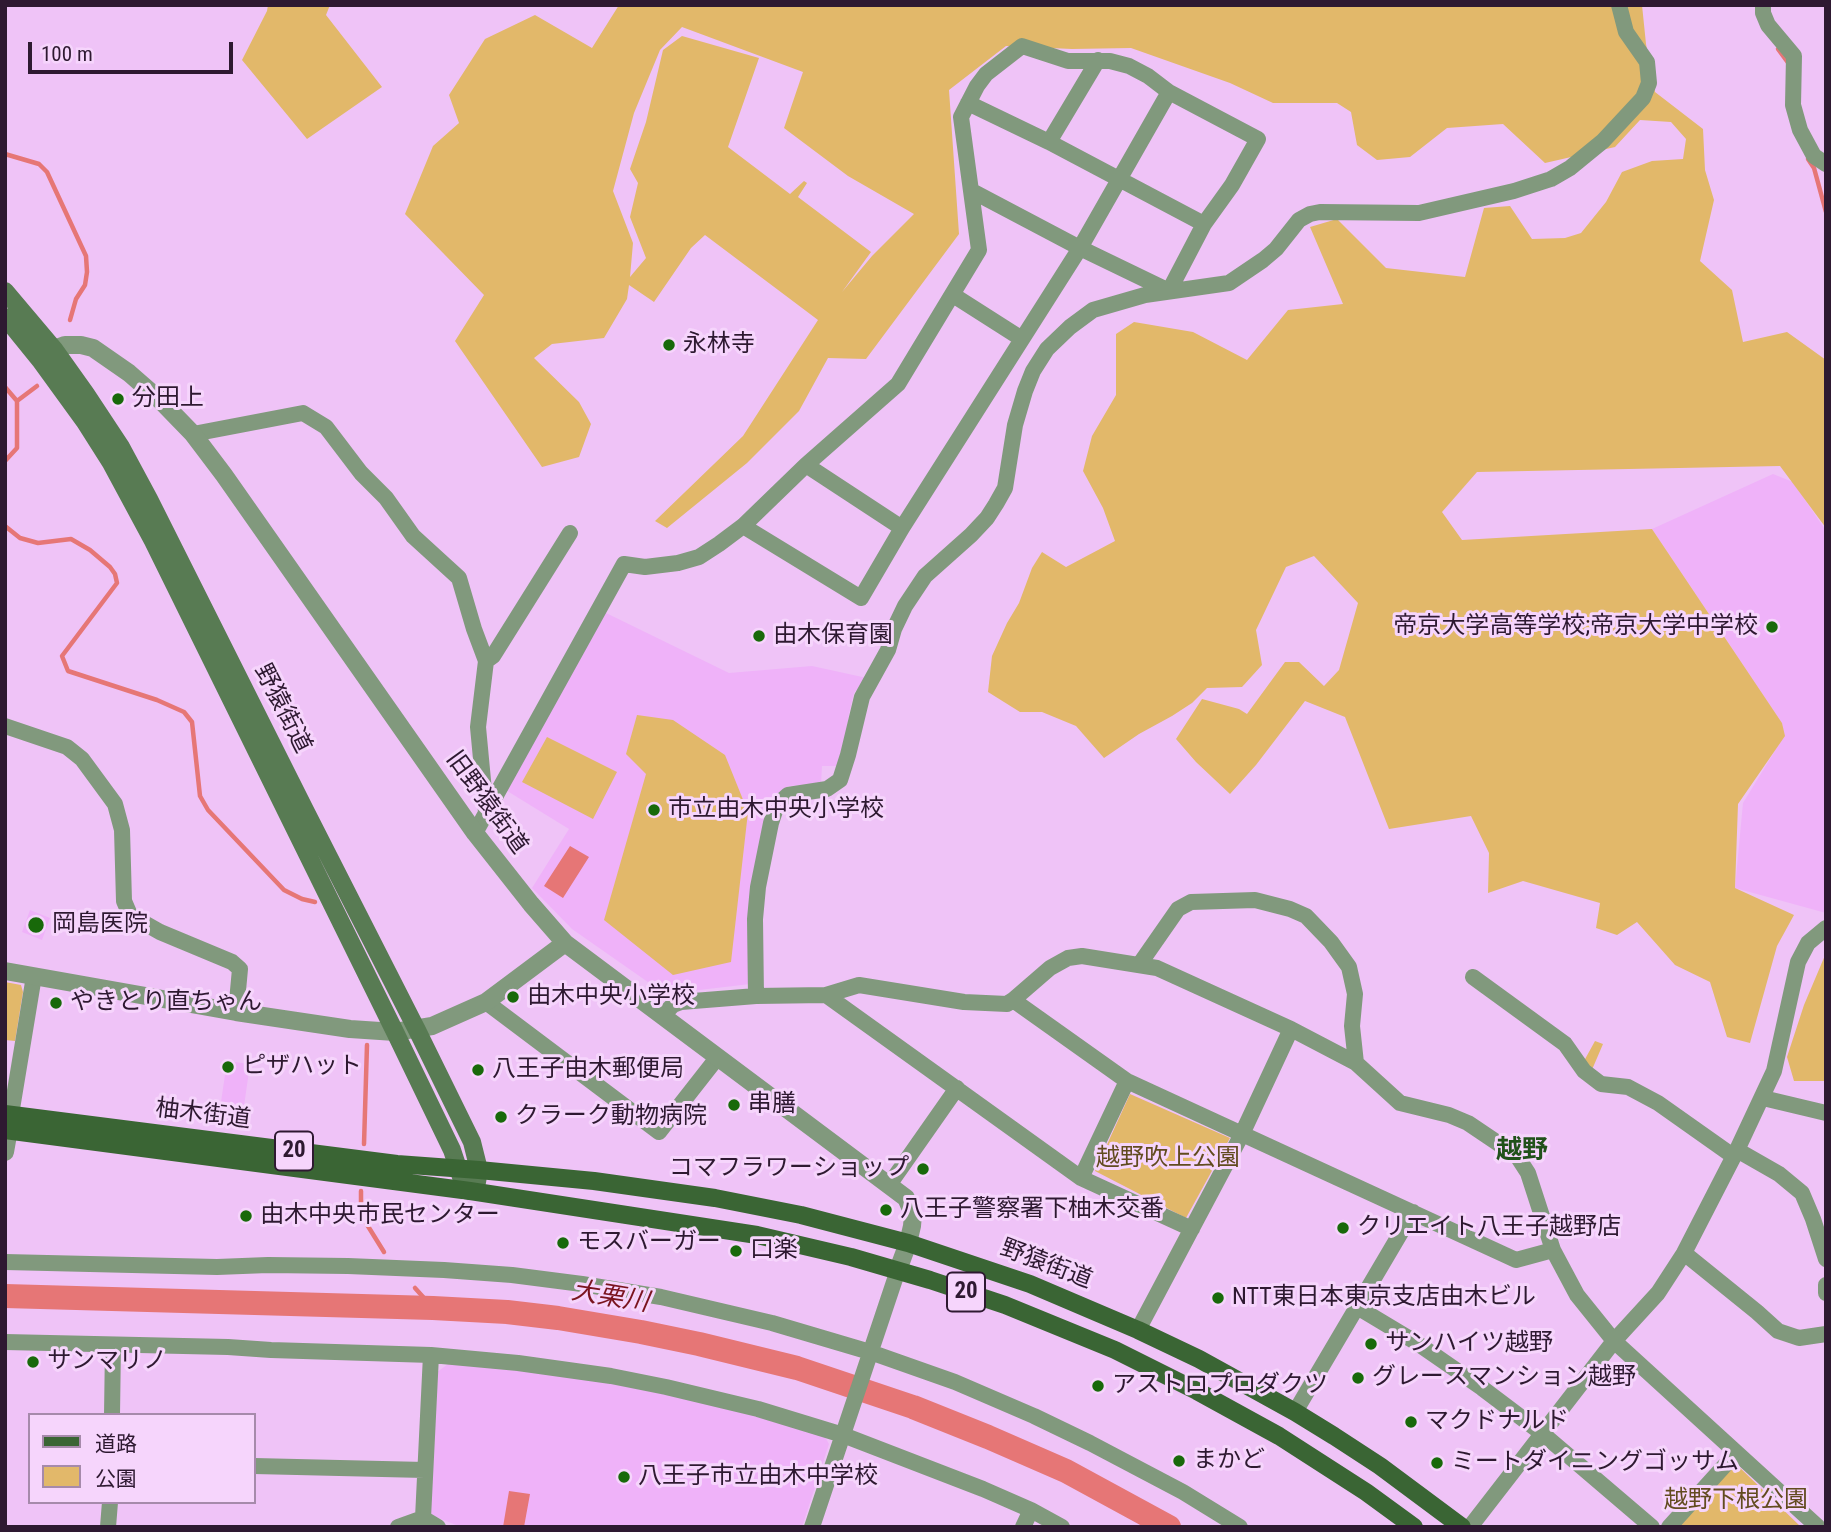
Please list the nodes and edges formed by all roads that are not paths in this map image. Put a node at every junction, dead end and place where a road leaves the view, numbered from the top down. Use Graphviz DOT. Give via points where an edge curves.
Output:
graph roads {
  1 [pos="1619,5"];
  2 [pos="1762,5"];
  3 [pos="1098,60"];
  4 [pos="1169,92"];
  5 [pos="968,103"];
  6 [pos="1049,142"];
  7 [pos="1826,164"];
  8 [pos="1121,179"];
  9 [pos="972,191"];
  10 [pos="1204,224"];
  11 [pos="1080,248"];
  12 [pos="5,291"];
  13 [pos="1169,291"];
  14 [pos="953,295"];
  15 [pos="5,317"];
  16 [pos="1023,340"];
  17 [pos="47,354"];
  18 [pos="193,434"];
  19 [pos="806,465"];
  20 [pos="743,526"];
  21 [pos="902,528"];
  22 [pos="570,533"];
  23 [pos="486,661"];
  24 [pos="5,726"];
  25 [pos="486,812"];
  26 [pos="475,833"];
  27 [pos="1826,928"];
  28 [pos="565,943"];
  29 [pos="1139,965"];
  30 [pos="5,971"];
  31 [pos="34,976"];
  32 [pos="1473,977"];
  33 [pos="826,995"];
  34 [pos="756,996"];
  35 [pos="1013,1000"];
  36 [pos="486,1002"];
  37 [pos="236,1012"];
  38 [pos="662,1016"];
  39 [pos="1291,1029"];
  40 [pos="417,1030"];
  41 [pos="395,1032"];
  42 [pos="13,1048"];
  43 [pos="717,1058"];
  44 [pos="1356,1063"];
  45 [pos="1127,1081"];
  46 [pos="957,1088"];
  47 [pos="1762,1098"];
  48 [pos="1826,1113"];
  49 [pos="8,1122"];
  50 [pos="1242,1134"];
  51 [pos="5,1153"];
  52 [pos="1735,1153"];
  53 [pos="457,1168"];
  54 [pos="479,1170"];
  55 [pos="1081,1178"];
  56 [pos="889,1185"];
  57 [pos="470,1191"];
  58 [pos="1413,1212"];
  59 [pos="1192,1229"];
  60 [pos="908,1243"];
  61 [pos="1553,1251"];
  62 [pos="1684,1253"];
  63 [pos="1826,1259"];
  64 [pos="5,1262"];
  65 [pos="898,1270"];
  66 [pos="1826,1285"];
  67 [pos="1826,1293"];
  68 [pos="1357,1307"];
  69 [pos="1138,1330"];
  70 [pos="1826,1334"];
  71 [pos="1614,1341"];
  72 [pos="5,1342"];
  73 [pos="113,1345"];
  74 [pos="431,1355"];
  75 [pos="868,1359"];
  76 [pos="1295,1412"];
  77 [pos="112,1413"];
  78 [pos="1543,1434"];
  79 [pos="843,1435"];
  80 [pos="1736,1453"];
  81 [pos="256,1466"];
  82 [pos="425,1471"];
  83 [pos="110,1504"];
  84 [pos="1031,1510"];
  85 [pos="423,1518"];
  86 [pos="108,1527"];
  87 [pos="398,1527"];
  88 [pos="438,1527"];
  89 [pos="812,1527"];
  90 [pos="1023,1527"];
  91 [pos="1062,1527"];
  92 [pos="1240,1527"];
  93 [pos="1414,1527"];
  94 [pos="1462,1527"];
  95 [pos="1470,1527"];
  96 [pos="1652,1527"];
  97 [pos="1669,1527"];
  98 [pos="1818,1527"];
  1 -- 13 [label="street" via="1626,32 1647,62 1649,83 1643,98 1570,168 1514,191 1419,213 1310,214 1269,254 1229,282"];
  2 -- 7 [label="street" via="1768,25 1794,56 1793,105 1800,130 1814,156"];
  3 -- 4 [label="street" via="1129,66"];
  3 -- 5 [label="street" via="1068,61 1022,46 986,74"];
  3 -- 6 [label="street"];
  4 -- 8 [label="street"];
  4 -- 10 [label="street" via="1258,139"];
  5 -- 6 [label="street"];
  5 -- 9 [label="street" via="961,117"];
  6 -- 8 [label="street"];
  8 -- 10 [label="street"];
  8 -- 11 [label="street"];
  9 -- 11 [label="street"];
  9 -- 14 [label="street" via="979,250"];
  10 -- 13 [label="street"];
  11 -- 13 [label="street"];
  11 -- 16 [label="street"];
  12 -- 17 [label="main road, 野猿街道"];
  13 -- 34 [label="street" via="1093,310 1047,349 1025,391 1004,488 987,518 925,576 905,606 862,697 840,780 827,789 788,794 776,805 758,887"];
  14 -- 16 [label="street"];
  14 -- 19 [label="street" via="898,384"];
  15 -- 17 [label="main road, 野猿街道"];
  16 -- 21 [label="street"];
  17 -- 18 [label="street, 旧野猿街道" via="65,345 93,348 145,387"];
  17 -- 40 [label="main road, 野猿街道" via="114,436 140,480"];
  17 -- 41 [label="main road, 野猿街道" via="153,541"];
  18 -- 23 [label="street" via="303,412 326,427 413,536 458,578"];
  18 -- 26 [label="street, 旧野猿街道"];
  19 -- 20 [label="street"];
  19 -- 21 [label="street"];
  20 -- 21 [label="street" via="861,598"];
  20 -- 25 [label="street" via="699,557 678,564 624,564"];
  22 -- 23 [label="street"];
  23 -- 25 [label="street" via="478,727"];
  24 -- 37 [label="street" via="67,747 82,759 115,804 122,830 124,901 130,915 240,969"];
  25 -- 26 [label="street"];
  26 -- 28 [label="street, 旧野猿街道"];
  27 -- 47 [label="street" via="1808,943 1798,962 1774,1071"];
  28 -- 36 [label="street"];
  28 -- 38 [label="street, 旧野猿街道"];
  29 -- 35 [label="street" via="1068,958"];
  29 -- 39 [label="street" via="1157,968"];
  29 -- 44 [label="street" via="1178,909 1191,902 1255,900 1307,916 1349,967"];
  30 -- 31 [label="street"];
  31 -- 37 [label="street"];
  31 -- 42 [label="street"];
  32 -- 52 [label="street" via="1565,1044 1584,1071 1601,1084 1628,1087"];
  33 -- 34 [label="street"];
  33 -- 35 [label="street" via="859,985 964,1002 1007,1004"];
  33 -- 46 [label="street"];
  34 -- 38 [label="street" via="681,1002"];
  35 -- 45 [label="street"];
  36 -- 40 [label="street"];
  36 -- 43 [label="street" via="659,1132"];
  37 -- 41 [label="street"];
  38 -- 43 [label="street, 旧野猿街道"];
  39 -- 44 [label="street"];
  39 -- 50 [label="street"];
  40 -- 41 [label="street"];
  40 -- 54 [label="main road, 野猿街道" via="472,1142"];
  41 -- 53 [label="main road, 野猿街道"];
  42 -- 49 [label="street"];
  43 -- 56 [label="street, 旧野猿街道"];
  44 -- 61 [label="street" via="1400,1103 1468,1123 1517,1156 1528,1172"];
  45 -- 50 [label="street"];
  45 -- 55 [label="street"];
  46 -- 55 [label="street"];
  46 -- 56 [label="street"];
  47 -- 48 [label="street"];
  47 -- 52 [label="street"];
  49 -- 51 [label="street"];
  49 -- 53 [label="main road, 柚木街道 / 20"];
  49 -- 57 [label="main road, 柚木街道 / 20"];
  50 -- 58 [label="street"];
  50 -- 59 [label="street"];
  52 -- 62 [label="street"];
  52 -- 63 [label="street" via="1779,1174 1802,1193"];
  53 -- 54 [label="main road, 柚木街道 / 20"];
  53 -- 57 [label="main road, 野猿街道"];
  54 -- 57 [label="main road"];
  54 -- 60 [label="main road, 野猿街道 / 20" via="715,1198"];
  55 -- 59 [label="street"];
  56 -- 60 [label="street, 旧野猿街道" via="906,1198 913,1214"];
  57 -- 65 [label="main road, 20" via="757,1235"];
  58 -- 61 [label="street" via="1516,1260"];
  58 -- 68 [label="street"];
  59 -- 69 [label="street"];
  60 -- 65 [label="street, 旧野猿街道"];
  60 -- 69 [label="main road, 野猿街道 / 20" via="1030,1284"];
  61 -- 71 [label="street" via="1577,1295"];
  62 -- 70 [label="street" via="1778,1331 1798,1338"];
  62 -- 71 [label="street" via="1658,1293"];
  64 -- 75 [label="street" via="348,1266 512,1275 661,1297 772,1323"];
  65 -- 75 [label="street"];
  65 -- 93 [label="main road, 20" via="1030,1314 1159,1372 1287,1441"];
  66 -- 67 [label="street"];
  68 -- 76 [label="street"];
  68 -- 78 [label="street" via="1417,1343"];
  69 -- 76 [label="main road, 野猿街道 / 20"];
  71 -- 78 [label="street"];
  71 -- 80 [label="street"];
  72 -- 73 [label="street"];
  73 -- 74 [label="street"];
  73 -- 77 [label="street"];
  74 -- 79 [label="street" via="611,1376 758,1409"];
  74 -- 82 [label="street"];
  75 -- 79 [label="street"];
  75 -- 92 [label="street" via="955,1382 1045,1421"];
  76 -- 94 [label="main road, 野猿街道 / 20" via="1380,1466"];
  78 -- 95 [label="street"];
  78 -- 96 [label="street"];
  79 -- 84 [label="street"];
  79 -- 89 [label="street"];
  80 -- 97 [label="street"];
  80 -- 98 [label="street"];
  81 -- 82 [label="street"];
  82 -- 85 [label="street"];
  83 -- 86 [label="street"];
  84 -- 90 [label="street"];
  84 -- 91 [label="street"];
  85 -- 87 [label="street"];
  85 -- 88 [label="street"];
}
